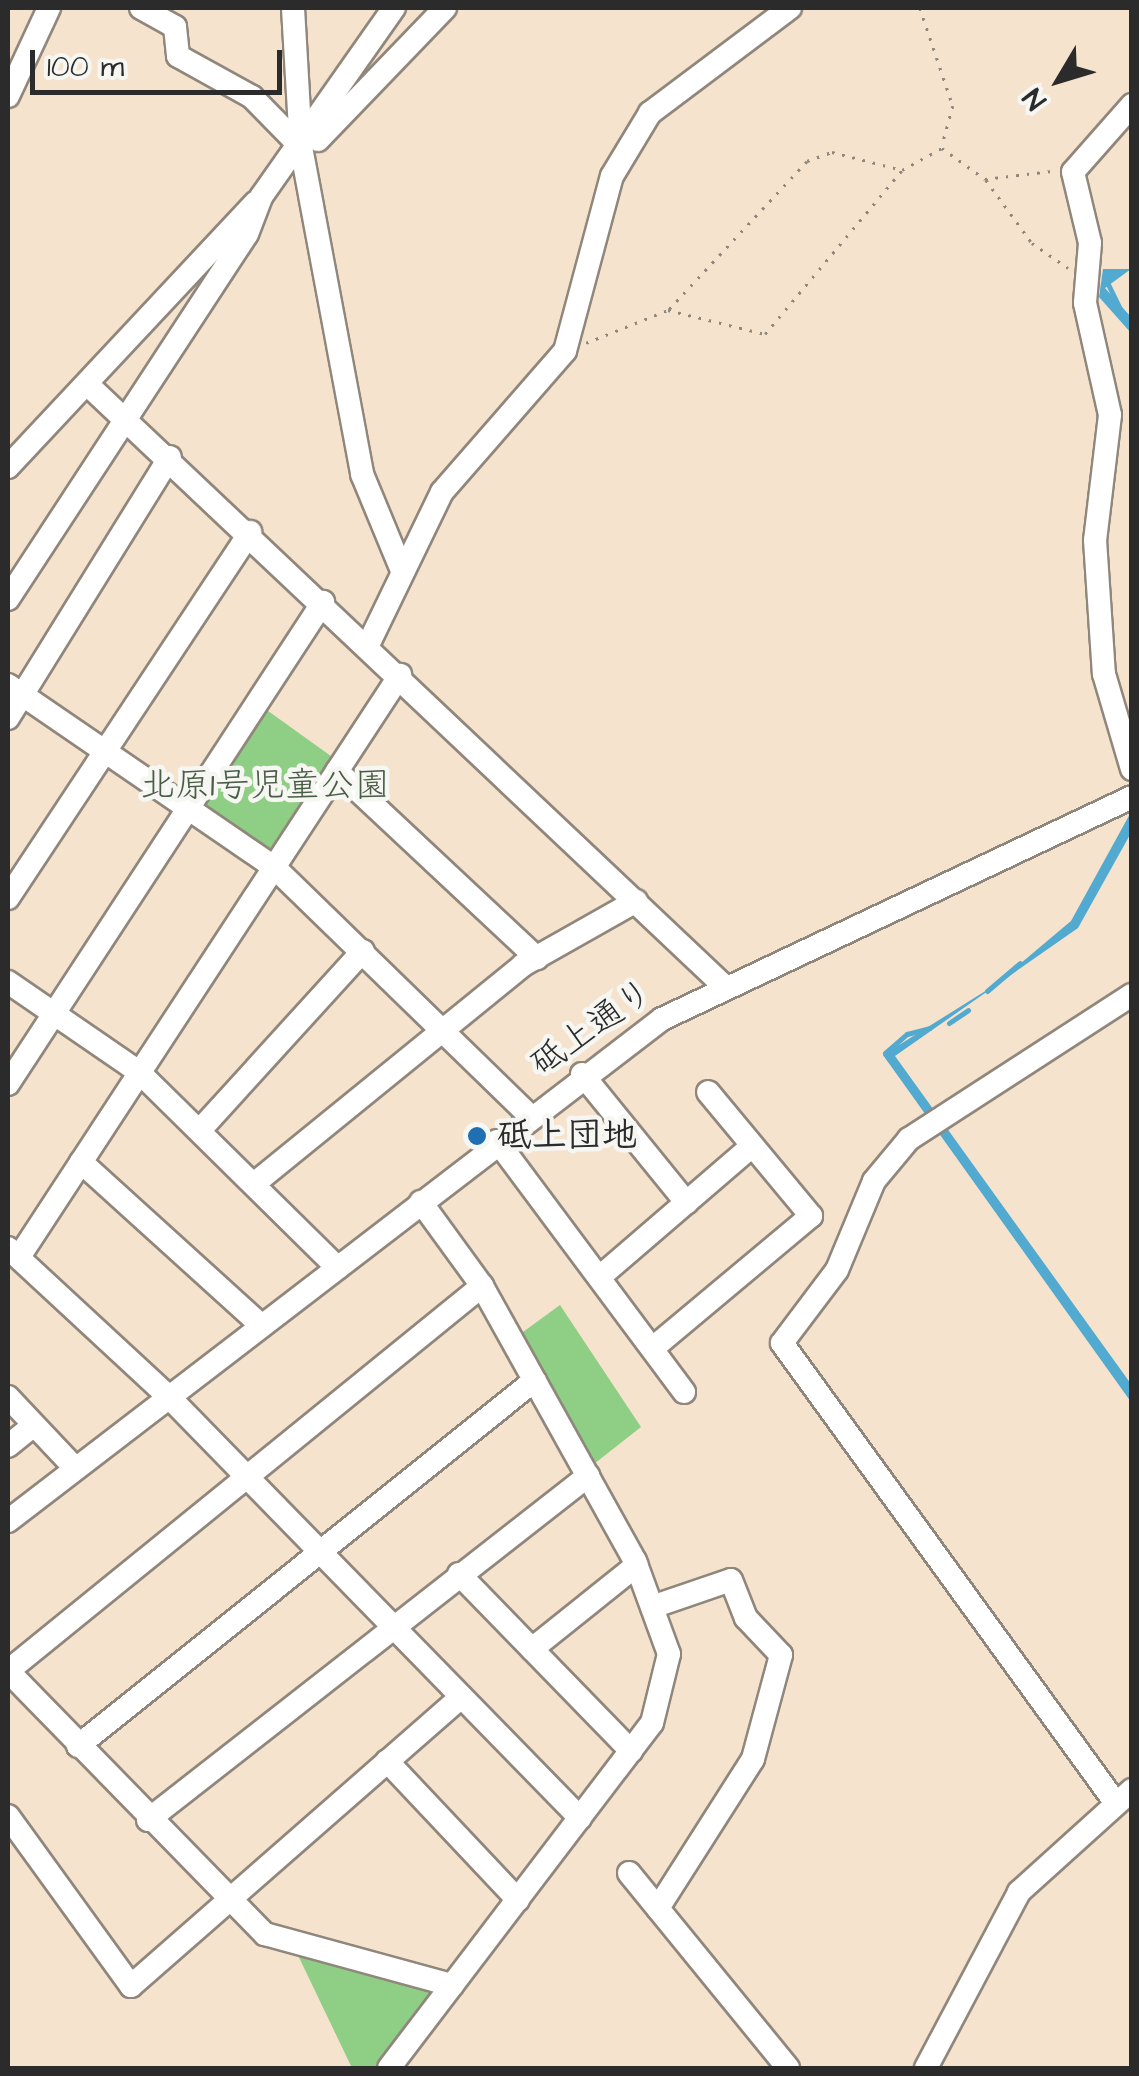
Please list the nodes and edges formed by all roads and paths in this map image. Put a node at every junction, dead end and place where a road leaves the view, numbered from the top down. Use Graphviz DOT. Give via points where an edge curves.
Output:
graph roads {
  1 [pos="49,8"];
  2 [pos="141,8"];
  3 [pos="293,8"];
  4 [pos="394,8"];
  5 [pos="445,8"];
  6 [pos="790,8"];
  7 [pos="920,8"];
  8 [pos="8,96"];
  9 [pos="1132,105"];
  10 [pos="301,147"];
  11 [pos="942,148"];
  12 [pos="902,170"];
  13 [pos="1073,172"];
  14 [pos="986,178"];
  15 [pos="261,197"];
  16 [pos="1087,280"];
  17 [pos="668,310"];
  18 [pos="566,351"];
  19 [pos="87,384"];
  20 [pos="126,417"];
  21 [pos="170,457"];
  22 [pos="8,467"];
  23 [pos="250,532"];
  24 [pos="401,568"];
  25 [pos="8,599"];
  26 [pos="323,602"];
  27 [pos="368,645"];
  28 [pos="400,675"];
  29 [pos="15,690"];
  30 [pos="8,718"];
  31 [pos="104,750"];
  32 [pos="1132,769"];
  33 [pos="337,772"];
  34 [pos="1132,797"];
  35 [pos="189,806"];
  36 [pos="275,868"];
  37 [pos="8,898"];
  38 [pos="636,901"];
  39 [pos="362,951"];
  40 [pos="536,958"];
  41 [pos="8,982"];
  42 [pos="722,984"];
  43 [pos="1132,995"];
  44 [pos="54,1014"];
  45 [pos="444,1029"];
  46 [pos="139,1072"];
  47 [pos="582,1074"];
  48 [pos="8,1084"];
  49 [pos="708,1092"];
  50 [pos="530,1115"];
  51 [pos="200,1130"];
  52 [pos="497,1141"];
  53 [pos="752,1146"];
  54 [pos="80,1162"];
  55 [pos="256,1182"];
  56 [pos="421,1202"];
  57 [pos="687,1203"];
  58 [pos="13,1253"];
  59 [pos="338,1268"];
  60 [pos="602,1275"];
  61 [pos="482,1286"];
  62 [pos="262,1326"];
  63 [pos="653,1348"];
  64 [pos="534,1380"];
  65 [pos="684,1392"];
  66 [pos="8,1397"];
  67 [pos="170,1398"];
  68 [pos="34,1425"];
  69 [pos="8,1446"];
  70 [pos="75,1468"];
  71 [pos="588,1476"];
  72 [pos="250,1483"];
  73 [pos="8,1521"];
  74 [pos="316,1554"];
  75 [pos="637,1565"];
  76 [pos="460,1574"];
  77 [pos="652,1607"];
  78 [pos="390,1627"];
  79 [pos="532,1649"];
  80 [pos="8,1671"];
  81 [pos="460,1697"];
  82 [pos="78,1746"];
  83 [pos="631,1751"];
  84 [pos="388,1761"];
  85 [pos="1123,1796"];
  86 [pos="8,1816"];
  87 [pos="580,1818"];
  88 [pos="148,1820"];
  89 [pos="629,1872"];
  90 [pos="518,1900"];
  91 [pos="226,1902"];
  92 [pos="658,1908"];
  93 [pos="452,1985"];
  94 [pos="389,2068"];
  95 [pos="788,2068"];
  96 [pos="926,2068"];
  1 -- 8 [label="street"];
  2 -- 10 [label="street" via="175,28 178,56 252,97"];
  3 -- 10 [label="street"];
  4 -- 10 [label="street"];
  5 -- 10 [label="street" via="319,140"];
  6 -- 18 [label="street" via="650,112 612,176"];
  7 -- 11 [label="path" via="952,106"];
  9 -- 13 [label="street"];
  10 -- 15 [label="street"];
  10 -- 24 [label="street" via="362,474"];
  11 -- 12 [label="path"];
  11 -- 14 [label="path"];
  12 -- 17 [label="path" via="832,152 807,160"];
  12 -- 17 [label="path" via="765,334"];
  13 -- 14 [label="path"];
  13 -- 16 [label="street" via="1090,243"];
  14 -- 16 [label="path" via="1032,243"];
  15 -- 19 [label="street"];
  15 -- 20 [label="street" via="247,234"];
  16 -- 32 [label="street" via="1110,414 1095,540 1104,674"];
  17 -- 18 [label="path"];
  18 -- 24 [label="street" via="442,492"];
  19 -- 20 [label="street"];
  19 -- 22 [label="street"];
  20 -- 21 [label="street"];
  20 -- 25 [label="street"];
  21 -- 23 [label="street"];
  21 -- 29 [label="street"];
  23 -- 26 [label="street"];
  23 -- 31 [label="street"];
  24 -- 27 [label="street"];
  26 -- 27 [label="street"];
  26 -- 35 [label="street"];
  27 -- 28 [label="street"];
  28 -- 33 [label="street"];
  28 -- 38 [label="street"];
  29 -- 30 [label="street"];
  29 -- 31 [label="street"];
  31 -- 35 [label="street"];
  31 -- 37 [label="street"];
  33 -- 36 [label="street"];
  33 -- 40 [label="street"];
  34 -- 42 [label="street, 砥上通り"];
  35 -- 36 [label="street"];
  35 -- 44 [label="street"];
  36 -- 39 [label="street"];
  36 -- 46 [label="street"];
  38 -- 40 [label="street"];
  38 -- 42 [label="street"];
  39 -- 45 [label="street"];
  39 -- 51 [label="street"];
  40 -- 45 [label="street"];
  41 -- 44 [label="street"];
  42 -- 47 [label="street, 砥上通り"];
  43 -- 85 [label="street" via="909,1139 874,1180 837,1270 782,1343"];
  44 -- 46 [label="street"];
  44 -- 48 [label="street"];
  45 -- 50 [label="street"];
  45 -- 55 [label="street"];
  46 -- 51 [label="street"];
  46 -- 54 [label="street"];
  47 -- 50 [label="street, 砥上通り"];
  47 -- 57 [label="street"];
  49 -- 53 [label="street"];
  50 -- 52 [label="street, 砥上通り"];
  51 -- 55 [label="street"];
  52 -- 56 [label="street, 砥上通り"];
  52 -- 60 [label="street"];
  53 -- 57 [label="street"];
  53 -- 63 [label="street" via="811,1216"];
  54 -- 58 [label="street"];
  54 -- 62 [label="street"];
  55 -- 59 [label="street"];
  56 -- 59 [label="street, 砥上通り"];
  56 -- 61 [label="street"];
  57 -- 60 [label="street"];
  58 -- 67 [label="street"];
  59 -- 62 [label="street, 砥上通り"];
  60 -- 63 [label="street"];
  61 -- 64 [label="street"];
  61 -- 72 [label="street"];
  62 -- 67 [label="street, 砥上通り"];
  63 -- 65 [label="street"];
  64 -- 71 [label="street"];
  64 -- 74 [label="street"];
  66 -- 68 [label="street"];
  67 -- 70 [label="street, 砥上通り"];
  67 -- 72 [label="street"];
  68 -- 69 [label="street"];
  68 -- 70 [label="street"];
  70 -- 73 [label="street, 砥上通り"];
  71 -- 75 [label="street"];
  71 -- 76 [label="street"];
  72 -- 74 [label="street"];
  72 -- 80 [label="street"];
  74 -- 78 [label="street"];
  74 -- 82 [label="street"];
  75 -- 77 [label="street"];
  75 -- 79 [label="street"];
  76 -- 78 [label="street"];
  76 -- 79 [label="street"];
  77 -- 83 [label="street" via="669,1654 652,1723"];
  77 -- 92 [label="street" via="731,1580 746,1618 782,1655 752,1759"];
  78 -- 81 [label="street"];
  78 -- 88 [label="street"];
  79 -- 83 [label="street"];
  80 -- 82 [label="street"];
  81 -- 84 [label="street"];
  81 -- 87 [label="street"];
  82 -- 88 [label="street"];
  83 -- 87 [label="street"];
  84 -- 90 [label="street"];
  84 -- 91 [label="street"];
  85 -- 96 [label="street" via="1019,1892"];
  86 -- 91 [label="street" via="131,1986"];
  87 -- 90 [label="street"];
  88 -- 91 [label="street"];
  89 -- 92 [label="street"];
  90 -- 93 [label="street"];
  91 -- 93 [label="street" via="284,1945"];
  92 -- 95 [label="street"];
  93 -- 94 [label="street"];
}
